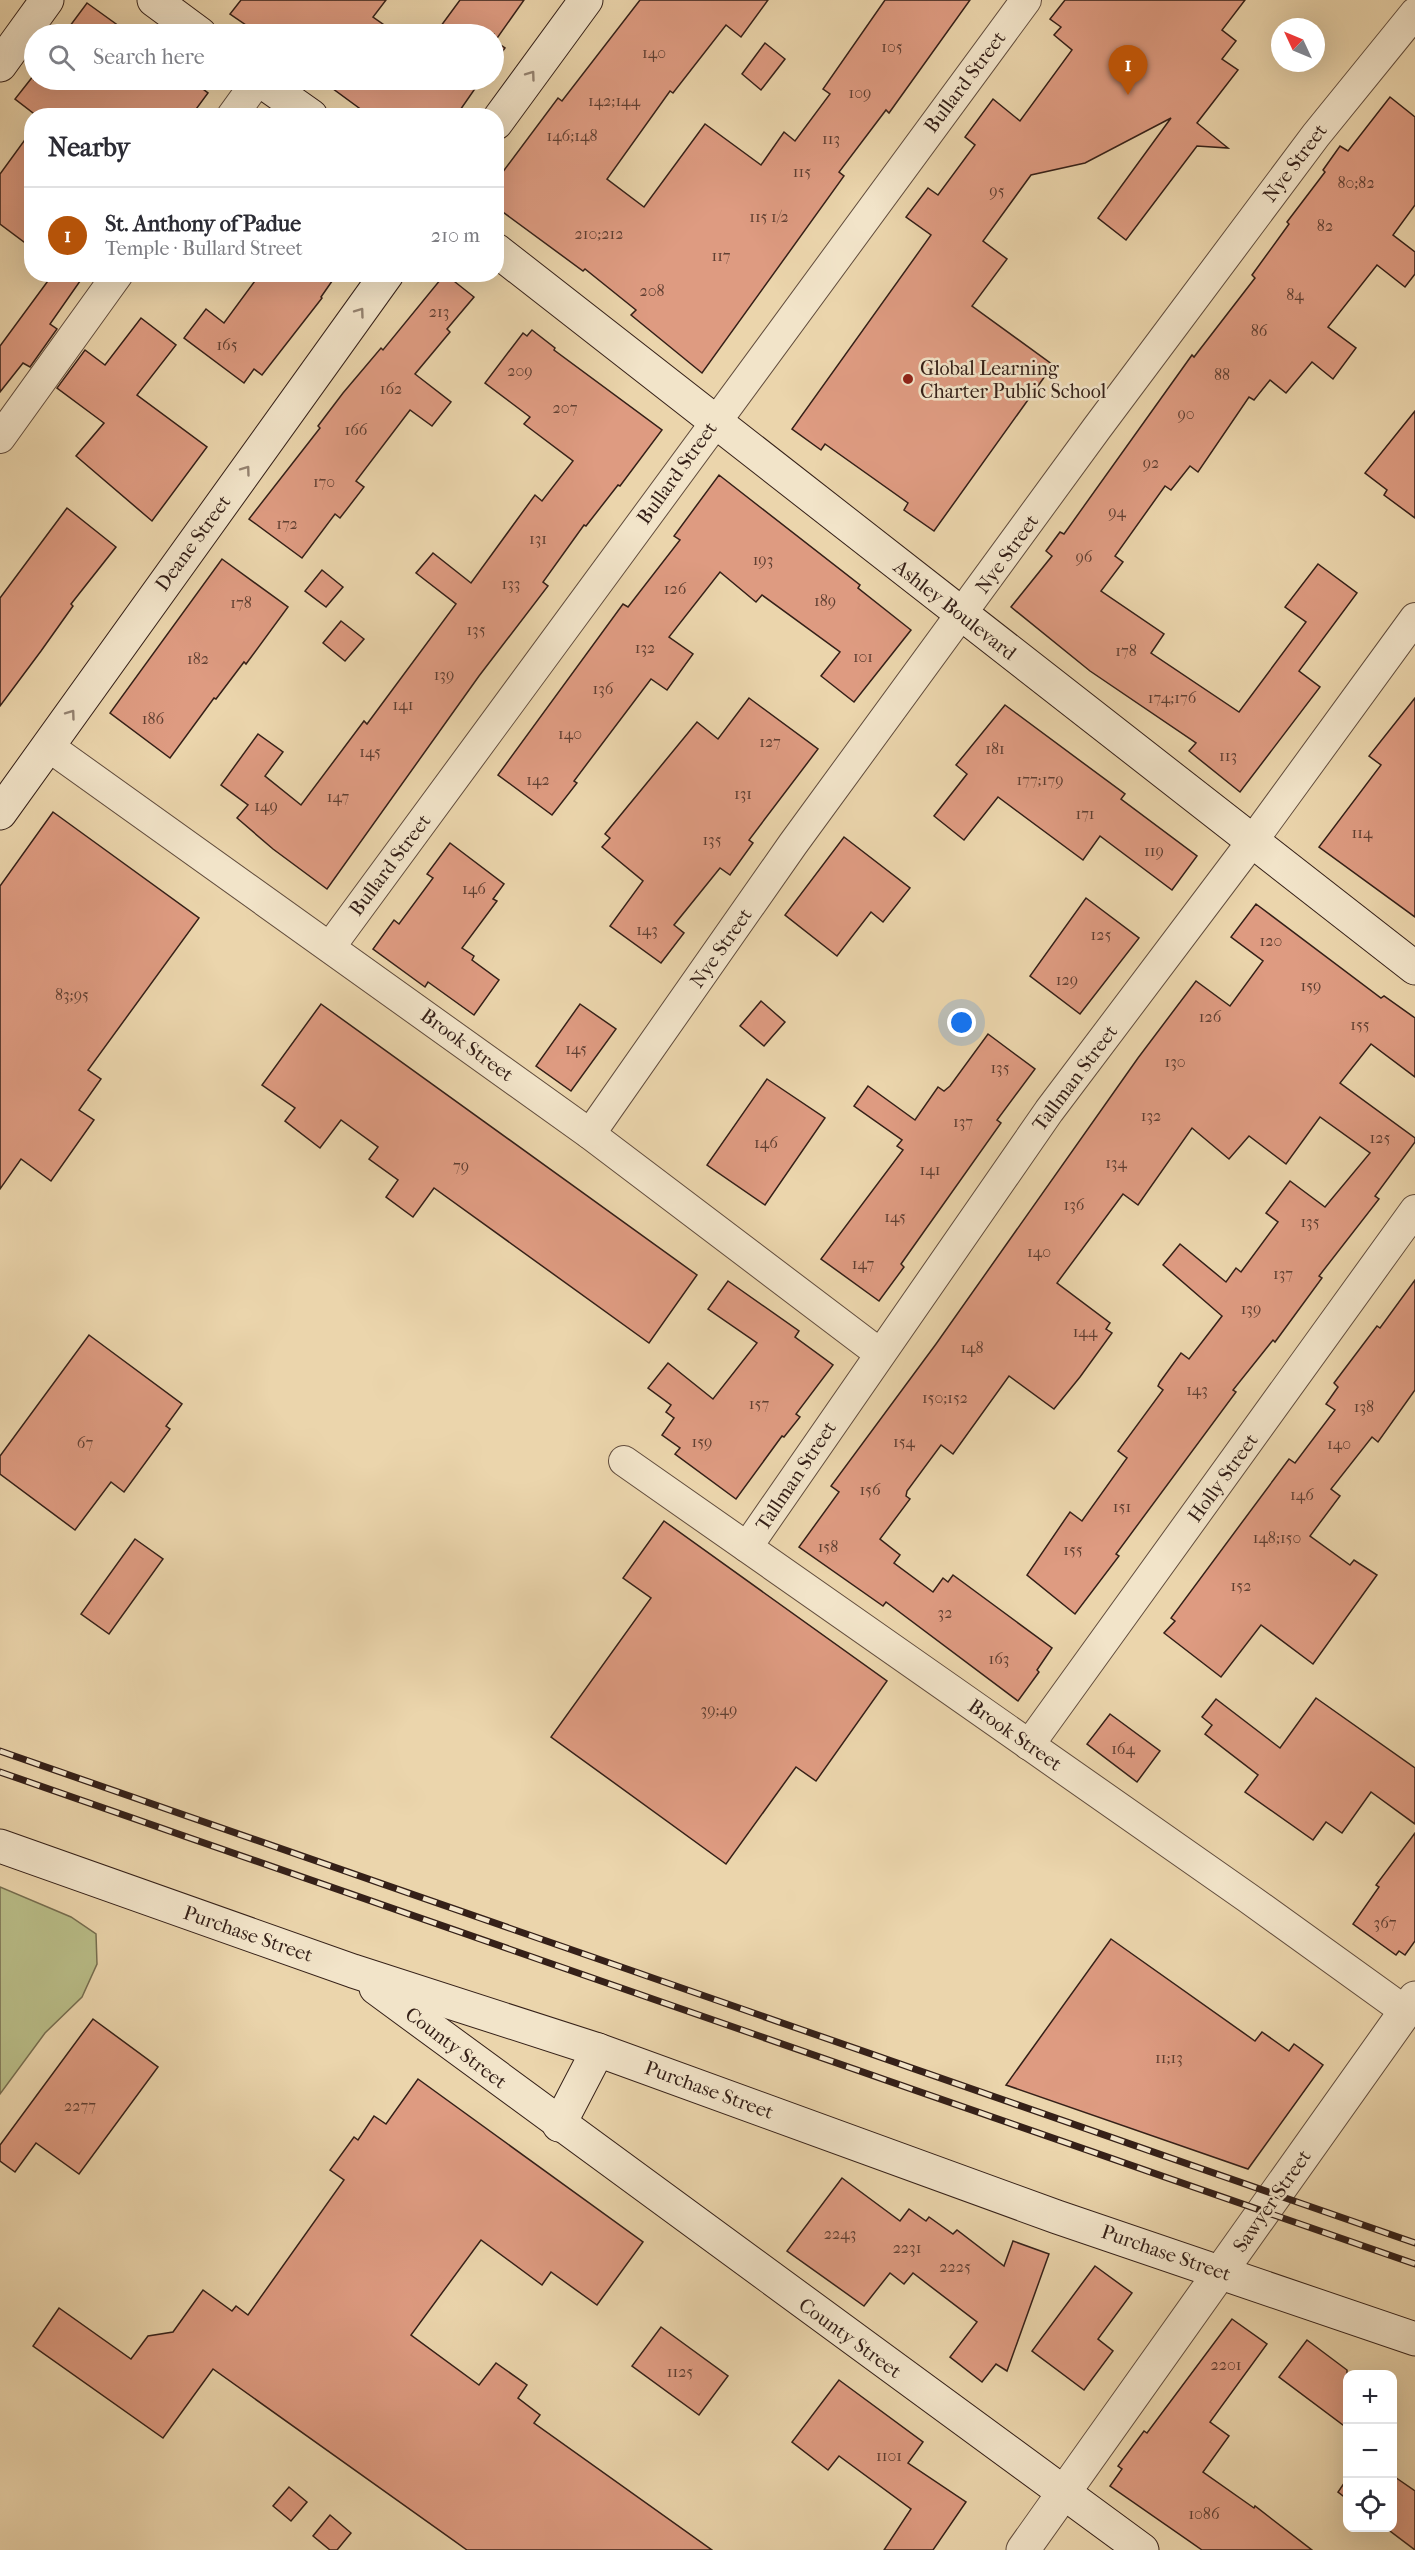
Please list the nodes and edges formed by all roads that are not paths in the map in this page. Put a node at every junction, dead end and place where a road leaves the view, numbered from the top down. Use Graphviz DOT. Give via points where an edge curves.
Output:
graph roads {
  1 [pos="47,0"];
  2 [pos="154,0"];
  3 [pos="586,0"];
  4 [pos="1026,0"];
  5 [pos="1415,13"];
  6 [pos="30,24"];
  7 [pos="186,24"];
  8 [pos="24,32"];
  9 [pos="0,65"];
  10 [pos="252,90"];
  11 [pos="274,90"];
  12 [pos="238,108"];
  13 [pos="300,108"];
  14 [pos="504,112"];
  15 [pos="504,255"];
  16 [pos="112,282"];
  17 [pos="381,282"];
  18 [pos="714,421"];
  19 [pos="0,438"];
  20 [pos="962,616"];
  21 [pos="1415,618"];
  22 [pos="48,746"];
  23 [pos="0,813"];
  24 [pos="1251,843"];
  25 [pos="330,947"];
  26 [pos="1415,968"];
  27 [pos="590,1134"];
  28 [pos="1415,1210"];
  29 [pos="879,1353"];
  30 [pos="624,1461"];
  31 [pos="747,1546"];
  32 [pos="1029,1745"];
  33 [pos="0,1846"];
  34 [pos="353,1971"];
  35 [pos="1410,2005"];
  36 [pos="598,2050"];
  37 [pos="559,2125"];
  38 [pos="1221,2272"];
  39 [pos="1415,2339"];
  40 [pos="1063,2494"];
  41 [pos="1023,2550"];
  42 [pos="1142,2550"];
  1 -- 6 [label="main road"];
  2 -- 7 [label="main road"];
  14 -- 3 [label="main road, one-way"];
  4 -- 18 [label="street, Bullard Street"];
  5 -- 20 [label="street, Nye Street" via="1316,135"];
  8 -- 9 [label="main road"];
  10 -- 12 [label="street"];
  11 -- 13 [label="main road"];
  15 -- 18 [label="main road, Ashley Boulevard"];
  16 -- 19 [label="street"];
  22 -- 17 [label="main road, Deane Street, one-way"];
  18 -- 20 [label="main road, Ashley Boulevard"];
  18 -- 25 [label="street, Bullard Street"];
  20 -- 24 [label="main road, Ashley Boulevard" via="1158,766"];
  20 -- 27 [label="street, Nye Street" via="793,844"];
  21 -- 24 [label="street, Tallman Street"];
  22 -- 23 [label="main road, Deane Street"];
  22 -- 25 [label="street, Brook Street"];
  24 -- 26 [label="main road, Ashley Boulevard"];
  24 -- 29 [label="street, Tallman Street" via="1049,1111"];
  25 -- 27 [label="street, Brook Street"];
  27 -- 29 [label="street, Brook Street"];
  28 -- 32 [label="street, Holly Street"];
  29 -- 31 [label="street, Tallman Street"];
  30 -- 31 [label="street, Brook Street"];
  31 -- 32 [label="street, Brook Street"];
  32 -- 35 [label="street, Brook Street"];
  33 -- 34 [label="main road, Purchase Street"];
  34 -- 36 [label="main road, Purchase Street"];
  34 -- 37 [label="main road, County Street"];
  35 -- 38 [label="main road, Sawyer Street"];
  36 -- 37 [label="main road"];
  36 -- 38 [label="main road, Purchase Street"];
  37 -- 40 [label="main road, County Street"];
  38 -- 39 [label="main road, Purchase Street"];
  38 -- 40 [label="main road, Sawyer Street"];
  40 -- 41 [label="main road, Sawyer Street"];
  40 -- 42 [label="main road, County Street"];
}
